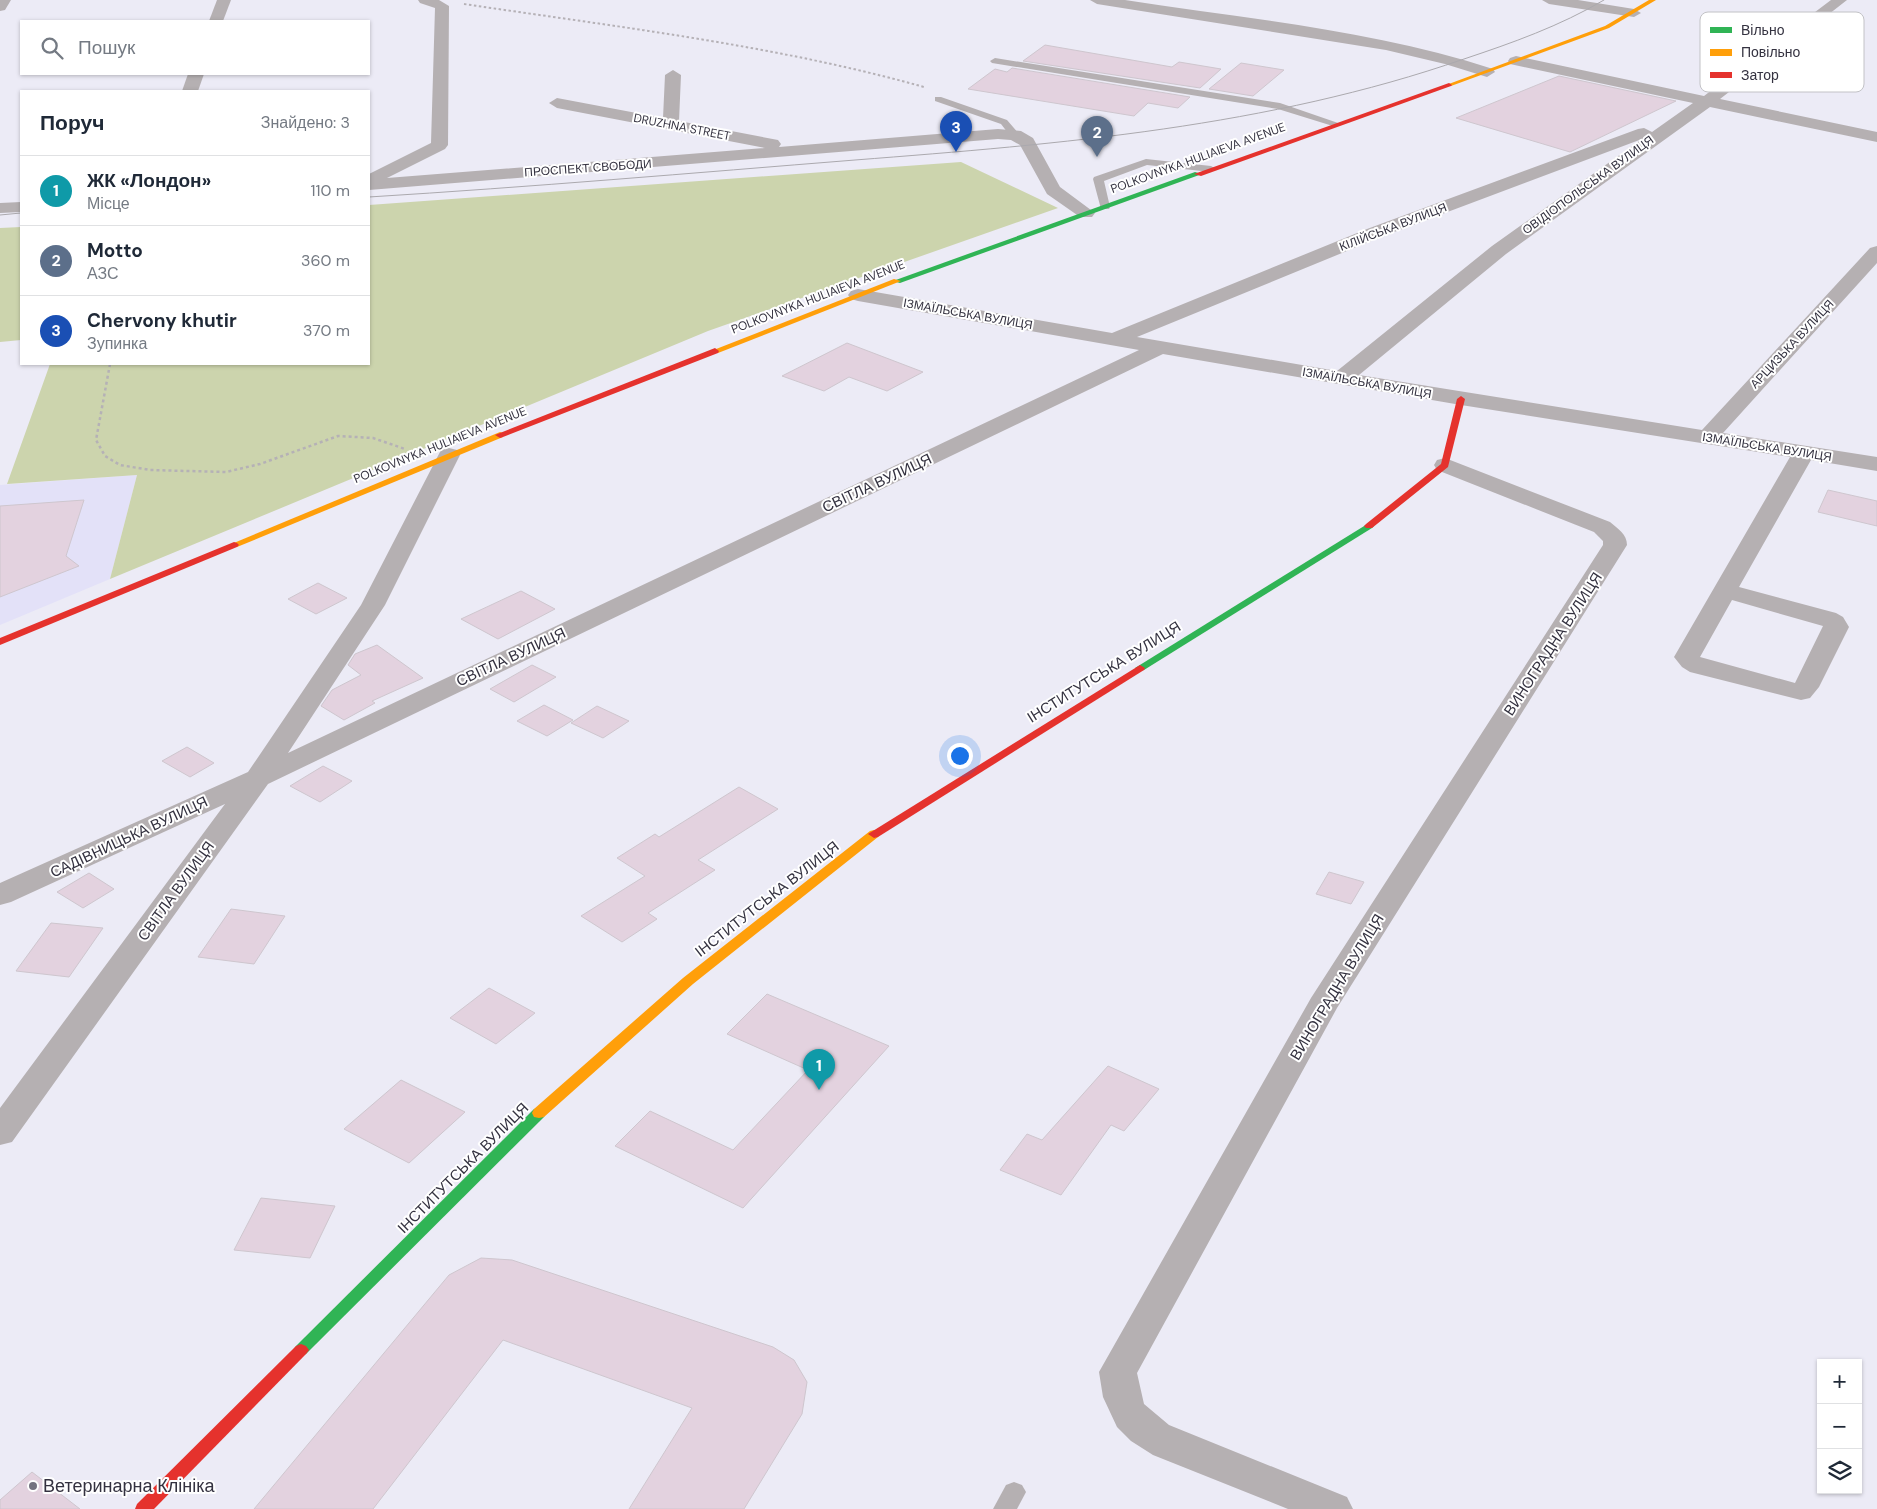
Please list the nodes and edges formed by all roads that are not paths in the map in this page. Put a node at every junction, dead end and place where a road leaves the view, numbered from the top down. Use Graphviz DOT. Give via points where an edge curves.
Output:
graph roads {
  1 [pos="4,0"];
  2 [pos="224,0"];
  3 [pos="1097,0"];
  4 [pos="1549,0"];
  5 [pos="1653,0"];
  6 [pos="1840,0"];
  7 [pos="434,3"];
  8 [pos="0,7"];
  9 [pos="1634,12"];
  10 [pos="1824,12"];
  11 [pos="216,20"];
  12 [pos="995,61"];
  13 [pos="1516,61"];
  14 [pos="1487,72"];
  15 [pos="196,75"];
  16 [pos="673,75"];
  17 [pos="190,90"];
  18 [pos="1717,92"];
  19 [pos="938,99"];
  20 [pos="1704,101"];
  21 [pos="557,103"];
  22 [pos="1676,121"];
  23 [pos="1336,124"];
  24 [pos="671,125"];
  25 [pos="1015,135"];
  26 [pos="1877,137"];
  27 [pos="807,151"];
  28 [pos="1211,168"];
  29 [pos="370,180"];
  30 [pos="370,185"];
  31 [pos="20,207"];
  32 [pos="1105,207"];
  33 [pos="0,208"];
  34 [pos="1086,213"];
  35 [pos="1877,252"];
  36 [pos="858,295"];
  37 [pos="1114,339"];
  38 [pos="1161,348"];
  39 [pos="1342,378"];
  40 [pos="1461,399"];
  41 [pos="1708,437"];
  42 [pos="1804,453"];
  43 [pos="438,459"];
  44 [pos="1877,464"];
  45 [pos="1445,465"];
  46 [pos="1725,591"];
  47 [pos="0,642"];
  48 [pos="258,778"];
  49 [pos="0,895"];
  50 [pos="0,1133"];
  51 [pos="142,1509"];
  52 [pos="1333,1509"];
  1 -- 8 [label="street"];
  2 -- 11 [label="street"];
  3 -- 14 [label="street" via="1386,45"];
  4 -- 9 [label="street"];
  5 -- 9 [label="main road, POLKOVNYKA HULIAIEVA AVENUE"];
  6 -- 10 [label="street, ОВІДІОПОЛЬСЬКА ВУЛИЦЯ"];
  7 -- 29 [label="street" via="439,145"];
  9 -- 13 [label="main road, POLKOVNYKA HULIAIEVA AVENUE" via="1607,27"];
  12 -- 23 [label="lane" via="1280,106"];
  13 -- 14 [label="main road, POLKOVNYKA HULIAIEVA AVENUE"];
  13 -- 20 [label="street"];
  14 -- 23 [label="main road, POLKOVNYKA HULIAIEVA AVENUE"];
  15 -- 17 [label="street"];
  16 -- 24 [label="street"];
  18 -- 20 [label="street, ОВІДІОПОЛЬСЬКА ВУЛИЦЯ"];
  19 -- 25 [label="lane" via="1004,122"];
  20 -- 22 [label="street, ОВІДІОПОЛЬСЬКА ВУЛИЦЯ"];
  20 -- 26 [label="street"];
  21 -- 24 [label="street, DRUZHNA STREET"];
  22 -- 37 [label="street, КІЛІЙСЬКА ВУЛИЦЯ" via="1374,233"];
  22 -- 39 [label="street, ОВІДІОПОЛЬСЬКА ВУЛИЦЯ" via="1499,250"];
  23 -- 28 [label="main road, POLKOVNYKA HULIAIEVA AVENUE"];
  24 -- 27 [label="street, DRUZHNA STREET"];
  25 -- 27 [label="street, ПРОСПЕКТ СВОБОДИ"];
  25 -- 34 [label="street" via="1026,142 1053,190"];
  27 -- 30 [label="street, ПРОСПЕКТ СВОБОДИ"];
  28 -- 32 [label="main road, POLKOVNYKA HULIAIEVA AVENUE"];
  28 -- 32 [label="lane" via="1146,162 1098,179"];
  31 -- 33 [label="street"];
  32 -- 34 [label="main road, POLKOVNYKA HULIAIEVA AVENUE"];
  34 -- 36 [label="main road, POLKOVNYKA HULIAIEVA AVENUE"];
  35 -- 41 [label="street, АРЦИЗЬКА ВУЛИЦЯ"];
  36 -- 37 [label="street, ІЗМАЇЛЬСЬКА ВУЛИЦЯ"];
  36 -- 43 [label="main road, POLKOVNYKA HULIAIEVA AVENUE"];
  37 -- 38 [label="street, ІЗМАЇЛЬСЬКА ВУЛИЦЯ"];
  38 -- 39 [label="street, ІЗМАЇЛЬСЬКА ВУЛИЦЯ"];
  38 -- 48 [label="street, СВІТЛА ВУЛИЦЯ"];
  39 -- 40 [label="street, ІЗМАЇЛЬСЬКА ВУЛИЦЯ"];
  40 -- 41 [label="street, ІЗМАЇЛЬСЬКА ВУЛИЦЯ"];
  40 -- 45 [label="main road"];
  41 -- 42 [label="street, ІЗМАЇЛЬСЬКА ВУЛИЦЯ"];
  42 -- 44 [label="street, ІЗМАЇЛЬСЬКА ВУЛИЦЯ"];
  42 -- 46 [label="street"];
  43 -- 47 [label="main road, POLKOVNYKA HULIAIEVA AVENUE"];
  43 -- 48 [label="street" via="373,605"];
  45 -- 51 [label="main road, ІНСТИТУТСЬКА ВУЛИЦЯ" via="1372,524 879,830 688,981 527,1124"];
  45 -- 52 [label="street, ВИНОГРАДНА ВУЛИЦЯ" via="1602,527 1615,539 1615,545 1322,1006 1118,1372 1119,1392 1128,1412 1145,1431 1167,1443"];
  46 -- 46 [label="street" via="1834,622 1836,628 1801,692 1699,666 1687,657"];
  48 -- 49 [label="street, САДІВНИЦЬКА ВУЛИЦЯ"];
  48 -- 50 [label="street, СВІТЛА ВУЛИЦЯ"];
}
